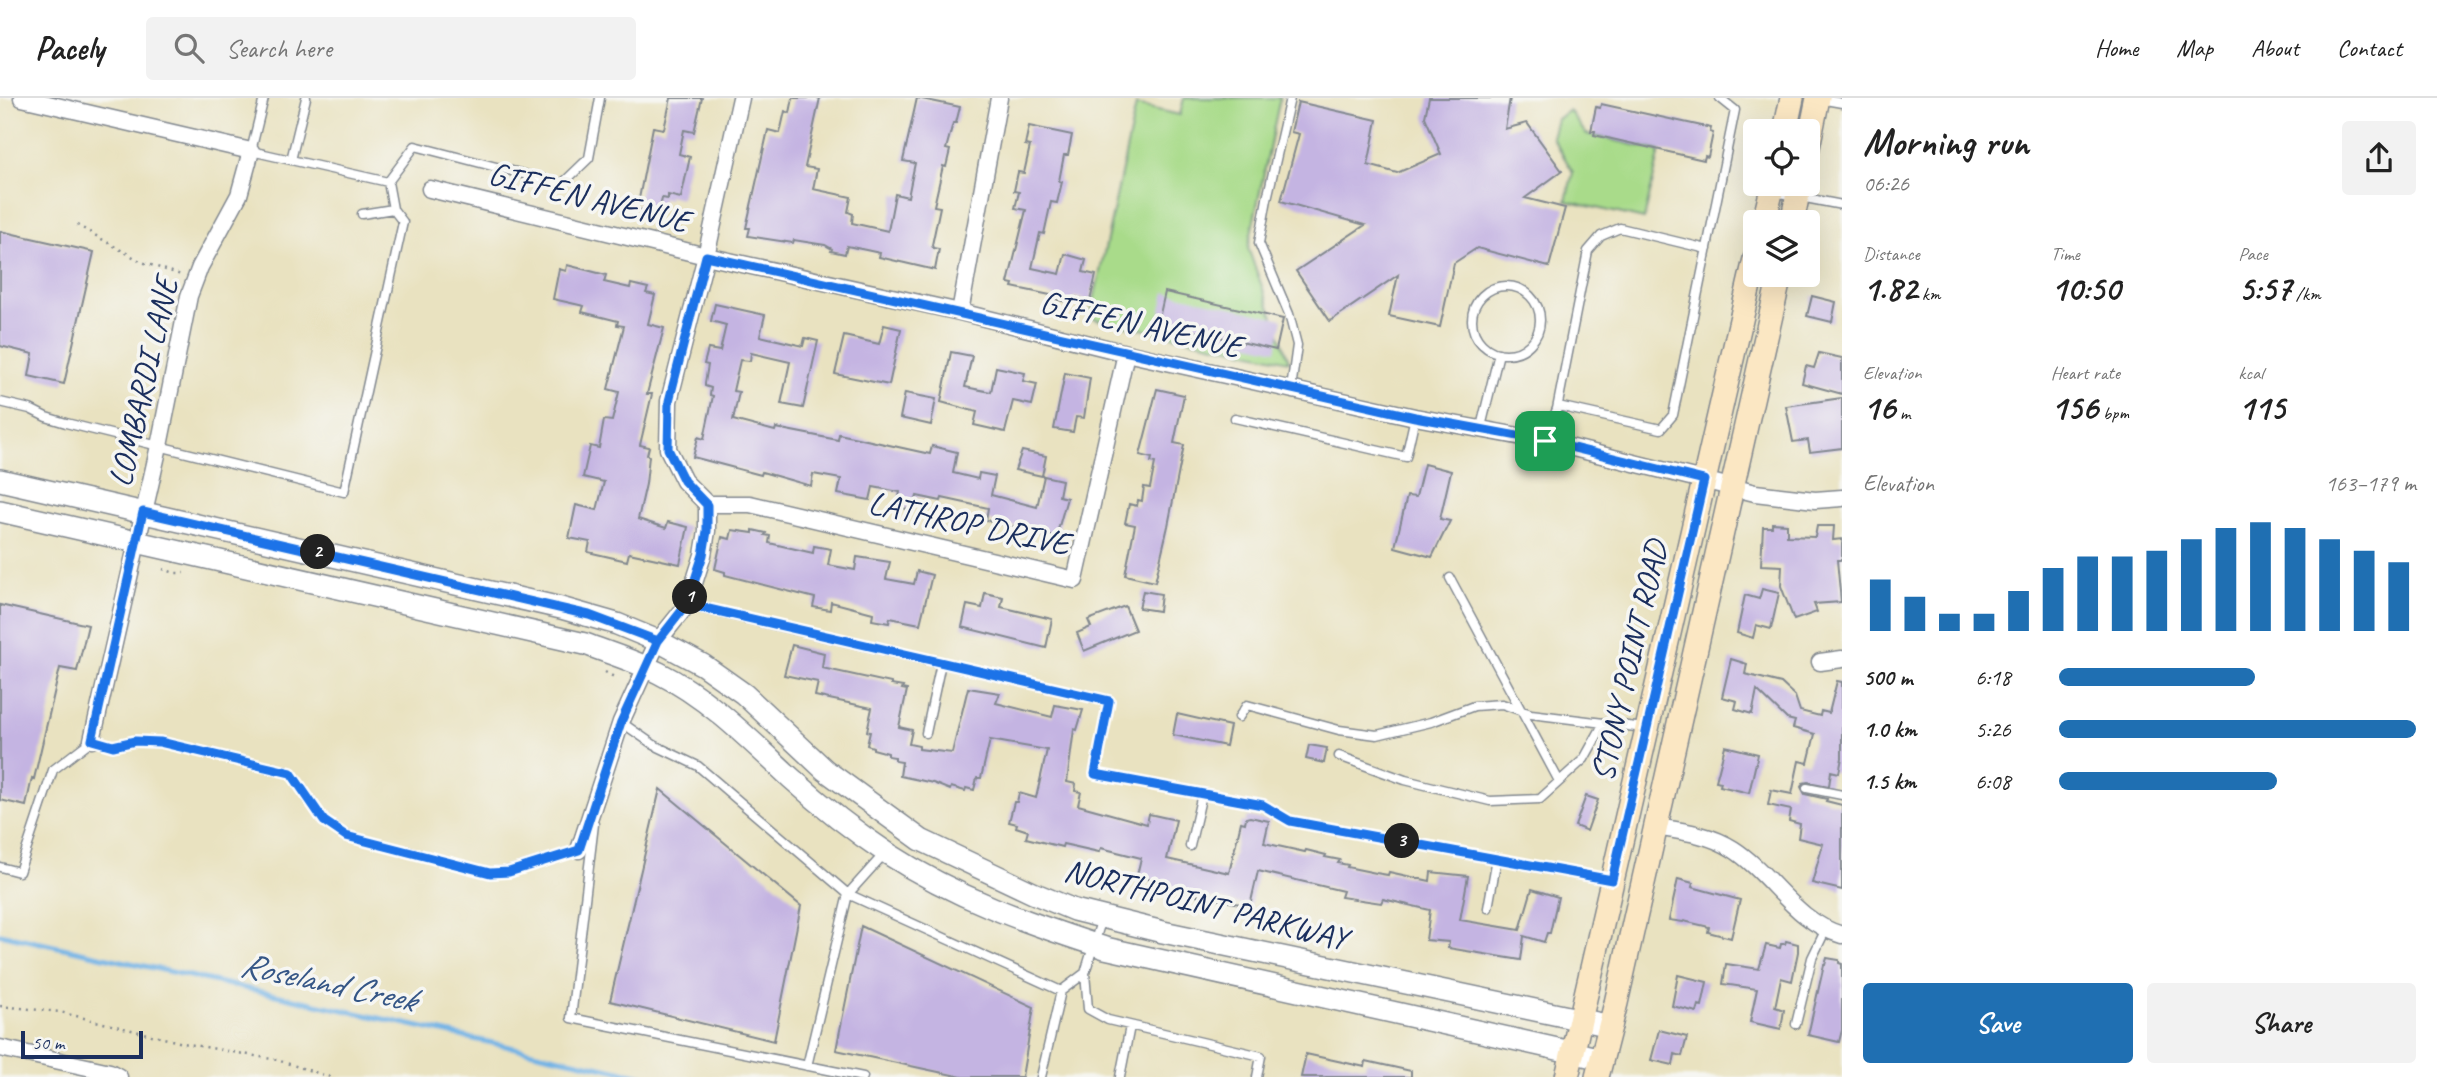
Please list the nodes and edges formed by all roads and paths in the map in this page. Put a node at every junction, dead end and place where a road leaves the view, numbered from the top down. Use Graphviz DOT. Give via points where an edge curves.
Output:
graph roads {
  1 [pos="22,98"];
  2 [pos="264,98"];
  3 [pos="306,98"];
  4 [pos="600,98"];
  5 [pos="741,98"];
  6 [pos="999,98"];
  7 [pos="1290,98"];
  8 [pos="1720,98"];
  9 [pos="1792,98"];
  10 [pos="1818,98"];
  11 [pos="1842,103"];
  12 [pos="1787,119"];
  13 [pos="1814,119"];
  14 [pos="251,150"];
  15 [pos="291,160"];
  16 [pos="388,182"];
  17 [pos="430,189"];
  18 [pos="1816,196"];
  19 [pos="1842,205"];
  20 [pos="393,209"];
  21 [pos="362,214"];
  22 [pos="77,225"];
  23 [pos="1707,249"];
  24 [pos="706,256"];
  25 [pos="186,276"];
  26 [pos="1749,287"];
  27 [pos="1777,287"];
  28 [pos="960,312"];
  29 [pos="1126,353"];
  30 [pos="1499,354"];
  31 [pos="1291,389"];
  32 [pos="0,402"];
  33 [pos="1557,409"];
  34 [pos="1415,417"];
  35 [pos="1235,418"];
  36 [pos="1481,428"];
  37 [pos="1545,441"];
  38 [pos="159,446"];
  39 [pos="0,480"];
  40 [pos="1704,480"];
  41 [pos="1733,488"];
  42 [pos="1842,498"];
  43 [pos="707,505"];
  44 [pos="0,511"];
  45 [pos="143,512"];
  46 [pos="136,541"];
  47 [pos="1451,578"];
  48 [pos="687,604"];
  49 [pos="658,641"];
  50 [pos="1842,659"];
  51 [pos="1820,662"];
  52 [pos="941,663"];
  53 [pos="646,668"];
  54 [pos="1521,710"];
  55 [pos="1239,717"];
  56 [pos="621,722"];
  57 [pos="1604,723"];
  58 [pos="1647,728"];
  59 [pos="926,733"];
  60 [pos="92,740"];
  61 [pos="1339,756"];
  62 [pos="1559,781"];
  63 [pos="1807,788"];
  64 [pos="1202,794"];
  65 [pos="1842,794"];
  66 [pos="597,799"];
  67 [pos="1656,827"];
  68 [pos="1190,846"];
  69 [pos="579,850"];
  70 [pos="886,852"];
  71 [pos="1497,858"];
  72 [pos="0,867"];
  73 [pos="1612,880"];
  74 [pos="848,894"];
  75 [pos="1488,908"];
  76 [pos="1102,917"];
  77 [pos="1826,929"];
  78 [pos="1842,935"];
  79 [pos="1094,945"];
  80 [pos="1085,973"];
  81 [pos="1061,991"];
  82 [pos="0,1006"];
  83 [pos="1581,1020"];
  84 [pos="1796,1024"];
  85 [pos="1130,1026"];
  86 [pos="1611,1026"];
  87 [pos="0,1048"];
  88 [pos="1573,1052"];
  89 [pos="807,1066"];
  90 [pos="1600,1068"];
  91 [pos="119,1077"];
  92 [pos="330,1077"];
  93 [pos="863,1077"];
  94 [pos="1041,1077"];
  95 [pos="1120,1077"];
  96 [pos="1257,1077"];
  97 [pos="1567,1077"];
  1 -- 14 [label="street"];
  2 -- 14 [label="lane"];
  3 -- 15 [label="lane"];
  4 -- 16 [label="lane" via="590,158 562,184 415,146"];
  5 -- 24 [label="street"];
  6 -- 28 [label="street"];
  7 -- 31 [label="lane" via="1259,243 1297,345"];
  8 -- 23 [label="lane" via="1735,110"];
  9 -- 12 [label="main road"];
  10 -- 11 [label="lane"];
  10 -- 13 [label="main road"];
  14 -- 15 [label="lane"];
  14 -- 38 [label="street, LOMBARDI LANE" via="239,195 189,296"];
  15 -- 16 [label="lane"];
  16 -- 20 [label="lane"];
  17 -- 24 [label="street, GIFFEN AVENUE"];
  18 -- 19 [label="lane"];
  20 -- 21 [label="lane"];
  20 -- 38 [label="lane" via="403,222 344,492"];
  22 -- 25 [label="path" via="142,262"];
  23 -- 33 [label="lane" via="1620,229 1601,236 1588,251"];
  23 -- 33 [label="lane" via="1673,415 1661,429"];
  24 -- 28 [label="street, GIFFEN AVENUE"];
  24 -- 43 [label="street" via="669,401 668,449 684,481"];
  26 -- 40 [label="main road, STONY POINT ROAD"];
  27 -- 41 [label="main road, STONY POINT ROAD"];
  28 -- 29 [label="street, GIFFEN AVENUE"];
  29 -- 31 [label="street, GIFFEN AVENUE"];
  29 -- 43 [label="street, LATHROP DRIVE" via="1075,580 750,503"];
  30 -- 30 [label="lane" via="1525,349 1539,328 1535,302 1513,287 1488,292 1473,313 1478,338"];
  30 -- 36 [label="lane"];
  31 -- 34 [label="street, GIFFEN AVENUE"];
  32 -- 38 [label="lane"];
  33 -- 37 [label="lane"];
  34 -- 35 [label="lane" via="1406,457"];
  34 -- 36 [label="street, GIFFEN AVENUE"];
  36 -- 37 [label="street, GIFFEN AVENUE"];
  37 -- 40 [label="street, GIFFEN AVENUE"];
  38 -- 45 [label="street, LOMBARDI LANE"];
  39 -- 45 [label="street, NORTHPOINT PARKWAY"];
  40 -- 41 [label="street, GIFFEN AVENUE"];
  40 -- 58 [label="main road, STONY POINT ROAD"];
  41 -- 42 [label="street, GIFFEN AVENUE" via="1792,498"];
  41 -- 67 [label="main road, STONY POINT ROAD"];
  43 -- 48 [label="street" via="703,555"];
  44 -- 46 [label="street, NORTHPOINT PARKWAY"];
  45 -- 46 [label="street, LOMBARDI LANE"];
  45 -- 49 [label="street, NORTHPOINT PARKWAY" via="580,612"];
  46 -- 53 [label="street, NORTHPOINT PARKWAY" via="556,636"];
  46 -- 60 [label="street, LOMBARDI LANE"];
  47 -- 54 [label="lane"];
  48 -- 49 [label="street"];
  48 -- 52 [label="lane"];
  49 -- 53 [label="street"];
  49 -- 76 [label="street, NORTHPOINT PARKWAY" via="744,694 825,770 921,840 1033,894"];
  50 -- 51 [label="street"];
  52 -- 59 [label="lane"];
  52 -- 64 [label="lane" via="1109,701 1095,774"];
  53 -- 56 [label="street"];
  53 -- 70 [label="street, NORTHPOINT PARKWAY" via="712,708"];
  54 -- 55 [label="lane" via="1502,704 1474,706 1377,735 1339,730 1247,705"];
  54 -- 57 [label="lane"];
  54 -- 62 [label="lane"];
  56 -- 66 [label="street"];
  56 -- 74 [label="lane" via="654,746 698,766"];
  57 -- 58 [label="lane"];
  57 -- 62 [label="lane" via="1584,759"];
  58 -- 73 [label="main road, STONY POINT ROAD"];
  60 -- 69 [label="lane" via="113,746 160,742 291,773 324,821 346,836 490,873 509,872"];
  60 -- 72 [label="lane" via="53,771 19,872"];
  61 -- 62 [label="lane" via="1490,801 1540,799"];
  63 -- 65 [label="lane"];
  64 -- 68 [label="lane"];
  64 -- 71 [label="lane" via="1263,805 1290,821"];
  66 -- 69 [label="street"];
  66 -- 89 [label="lane" via="571,1018"];
  67 -- 77 [label="street" via="1732,848"];
  67 -- 86 [label="main road, STONY POINT ROAD"];
  70 -- 74 [label="lane"];
  70 -- 79 [label="street, NORTHPOINT PARKWAY" via="1001,912"];
  71 -- 73 [label="lane"];
  71 -- 75 [label="lane"];
  73 -- 83 [label="main road, STONY POINT ROAD"];
  74 -- 81 [label="lane"];
  74 -- 89 [label="lane"];
  76 -- 79 [label="lane"];
  76 -- 83 [label="street, NORTHPOINT PARKWAY"];
  77 -- 78 [label="street"];
  77 -- 84 [label="lane" via="1812,958"];
  79 -- 80 [label="lane"];
  79 -- 88 [label="street, NORTHPOINT PARKWAY"];
  80 -- 81 [label="lane"];
  80 -- 85 [label="lane" via="1088,1009"];
  81 -- 94 [label="lane"];
  82 -- 92 [label="path" via="60,1012 183,1043 277,1060"];
  83 -- 86 [label="street, NORTHPOINT PARKWAY"];
  83 -- 88 [label="main road, STONY POINT ROAD"];
  85 -- 95 [label="lane"];
  85 -- 96 [label="lane" via="1261,1056"];
  86 -- 90 [label="main road, STONY POINT ROAD"];
  87 -- 91 [label="street"];
  88 -- 90 [label="street, NORTHPOINT PARKWAY"];
  88 -- 97 [label="main road, STONY POINT ROAD"];
  89 -- 93 [label="lane"];
}
